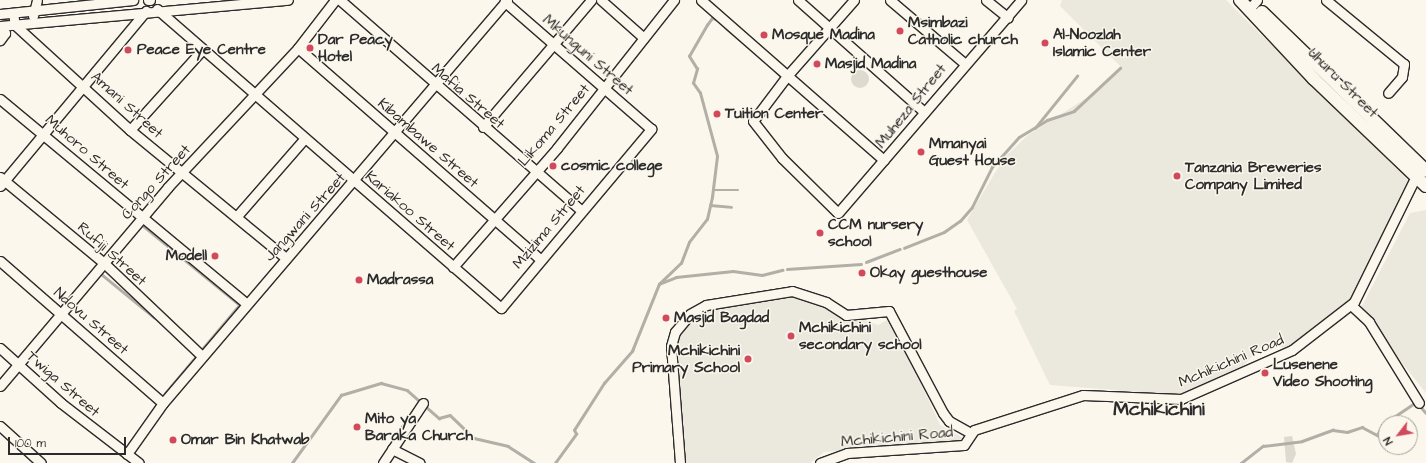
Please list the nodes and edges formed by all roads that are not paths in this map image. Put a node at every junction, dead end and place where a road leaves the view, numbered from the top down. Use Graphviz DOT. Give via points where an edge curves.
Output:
graph roads {
  1 [pos="37,0"];
  2 [pos="133,0"];
  3 [pos="288,0"];
  4 [pos="335,0"];
  5 [pos="340,0"];
  6 [pos="591,0"];
  7 [pos="601,0"];
  8 [pos="674,0"];
  9 [pos="701,0"];
  10 [pos="798,0"];
  11 [pos="854,0"];
  12 [pos="890,0"];
  13 [pos="986,0"];
  14 [pos="1021,0"];
  15 [pos="1240,0"];
  16 [pos="1326,0"];
  17 [pos="506,1"];
  18 [pos="1252,3"];
  19 [pos="158,9"];
  20 [pos="146,11"];
  21 [pos="33,12"];
  22 [pos="13,13"];
  23 [pos="0,14"];
  24 [pos="1008,18"];
  25 [pos="34,22"];
  26 [pos="15,25"];
  27 [pos="0,26"];
  28 [pos="830,27"];
  29 [pos="0,30"];
  30 [pos="644,38"];
  31 [pos="0,40"];
  32 [pos="554,44"];
  33 [pos="298,48"];
  34 [pos="203,49"];
  35 [pos="964,63"];
  36 [pos="787,76"];
  37 [pos="83,84"];
  38 [pos="436,86"];
  39 [pos="604,87"];
  40 [pos="1388,93"];
  41 [pos="256,94"];
  42 [pos="0,98"];
  43 [pos="924,112"];
  44 [pos="483,127"];
  45 [pos="651,129"];
  46 [pos="130,130"];
  47 [pos="45,133"];
  48 [pos="396,134"];
  49 [pos="305,138"];
  50 [pos="884,160"];
  51 [pos="182,171"];
  52 [pos="1426,171"];
  53 [pos="534,172"];
  54 [pos="1415,178"];
  55 [pos="1,181"];
  56 [pos="355,182"];
  57 [pos="1426,186"];
  58 [pos="581,210"];
  59 [pos="237,216"];
  60 [pos="142,217"];
  61 [pos="493,218"];
  62 [pos="286,258"];
  63 [pos="541,260"];
  64 [pos="0,262"];
  65 [pos="104,263"];
  66 [pos="453,267"];
  67 [pos="247,304"];
  68 [pos="1351,306"];
  69 [pos="501,308"];
  70 [pos="61,313"];
  71 [pos="0,348"];
  72 [pos="202,356"];
  73 [pos="18,364"];
  74 [pos="0,386"];
  75 [pos="163,403"];
  76 [pos="423,403"];
  77 [pos="1419,403"];
  78 [pos="0,426"];
  79 [pos="971,433"];
  80 [pos="392,448"];
  81 [pos="127,454"];
  82 [pos="41,463"];
  83 [pos="139,463"];
  84 [pos="383,463"];
  85 [pos="420,463"];
  86 [pos="680,463"];
  87 [pos="820,463"];
  1 -- 21 [label="street"];
  2 -- 21 [label="street"];
  3 -- 19 [label="street"];
  4 -- 33 [label="street, Congo Street"];
  5 -- 38 [label="street, Mafia Street"];
  6 -- 32 [label="street"];
  7 -- 30 [label="street"];
  8 -- 30 [label="street, Likoma Street"];
  9 -- 36 [label="street"];
  10 -- 28 [label="street"];
  11 -- 28 [label="street"];
  12 -- 35 [label="street"];
  13 -- 24 [label="street"];
  14 -- 24 [label="street, Muheza Street"];
  15 -- 18 [label="main road, Uhuru Street"];
  16 -- 40 [label="street" via="1404,64 1402,77"];
  17 -- 32 [label="street, Mkunguni Street"];
  17 -- 38 [label="street, Jangwani Street"];
  18 -- 52 [label="main road, Uhuru Street"];
  18 -- 54 [label="main road, Uhuru Street"];
  19 -- 20 [label="street"];
  19 -- 34 [label="street, Kariakoo Street"];
  20 -- 25 [label="street"];
  20 -- 37 [label="street"];
  21 -- 22 [label="street"];
  21 -- 25 [label="street"];
  22 -- 23 [label="street"];
  22 -- 26 [label="street"];
  24 -- 35 [label="street, Muheza Street"];
  25 -- 26 [label="street"];
  26 -- 27 [label="street"];
  26 -- 37 [label="street, Amani Street"];
  28 -- 36 [label="street"];
  28 -- 43 [label="street"];
  29 -- 31 [label="street" via="5,33"];
  30 -- 39 [label="street, Likoma Street"];
  32 -- 39 [label="street, Mkunguni Street"];
  32 -- 44 [label="street"];
  33 -- 41 [label="street, Congo Street"];
  33 -- 48 [label="street, Kibambawe Street"];
  34 -- 41 [label="street, Kariakoo Street"];
  34 -- 46 [label="street"];
  35 -- 43 [label="street, Muheza Street"];
  36 -- 50 [label="street"];
  36 -- 50 [label="street, Muheza Street" via="754,116 755,125 771,145 838,212"];
  37 -- 46 [label="street, Amani Street"];
  37 -- 47 [label="street"];
  38 -- 44 [label="street, Mafia Street"];
  38 -- 48 [label="street, Jangwani Street"];
  39 -- 45 [label="street, Mkunguni Street"];
  39 -- 53 [label="street, Likoma Street"];
  41 -- 49 [label="street, Kariakoo Street"];
  41 -- 51 [label="street, Congo Street"];
  42 -- 47 [label="street, Muhoro Street"];
  43 -- 50 [label="street, Muheza Street"];
  44 -- 53 [label="street, Mafia Street"];
  45 -- 58 [label="street, Mzizima Street"];
  46 -- 51 [label="street, Amani Street"];
  47 -- 55 [label="street"];
  47 -- 60 [label="street, Muhoro Street"];
  48 -- 56 [label="street, Jangwani Street"];
  48 -- 61 [label="street, Kibambawe Street"];
  49 -- 56 [label="street, Kariakoo Street"];
  49 -- 59 [label="street"];
  51 -- 59 [label="street, Amani Street"];
  51 -- 60 [label="street, Congo Street"];
  53 -- 58 [label="street, Mafia Street"];
  53 -- 61 [label="street, Likoma Street"];
  54 -- 57 [label="main road, Uhuru Street"];
  54 -- 68 [label="street, Mchikichini Road"];
  55 -- 65 [label="street, Rufiji Street"];
  56 -- 62 [label="street, Jangwani Street"];
  56 -- 66 [label="street, Kariakoo Street"];
  58 -- 63 [label="street, Mzizima Street"];
  59 -- 62 [label="street, Amani Street"];
  60 -- 65 [label="street, Congo Street"];
  60 -- 67 [label="street, Muhoro Street"];
  61 -- 63 [label="street, Kibambawe Street"];
  61 -- 66 [label="street, Likoma Street"];
  62 -- 67 [label="street, Jangwani Street"];
  63 -- 69 [label="street, Mzizima Street"];
  64 -- 70 [label="street, Ndovu Street"];
  65 -- 70 [label="street, Congo Street"];
  65 -- 72 [label="street, Rufiji Street"];
  66 -- 69 [label="street, Kariakoo Street"];
  67 -- 72 [label="street, Jangwani Street"];
  68 -- 77 [label="street" via="1369,322"];
  68 -- 79 [label="street, Mchikichini Road" via="1292,350 1182,399 1083,395"];
  70 -- 73 [label="street, Congo Street"];
  70 -- 75 [label="street, Ndovu Street"];
  71 -- 73 [label="street, Twiga Street"];
  72 -- 75 [label="street, Jangwani Street"];
  73 -- 74 [label="street, Congo Street"];
  73 -- 81 [label="street, Twiga Street"];
  75 -- 81 [label="street, Jangwani Street"];
  76 -- 80 [label="street"];
  78 -- 82 [label="street"];
  79 -- 86 [label="street, Mchikichini Road" via="949,421 943,413 889,311 846,315 826,302 792,291 706,305 690,314 675,332 671,346"];
  79 -- 87 [label="street, Mchikichini Road" via="968,443 954,448 847,453"];
  80 -- 84 [label="street"];
  80 -- 85 [label="street"];
  81 -- 83 [label="street, Twiga Street"];
}
